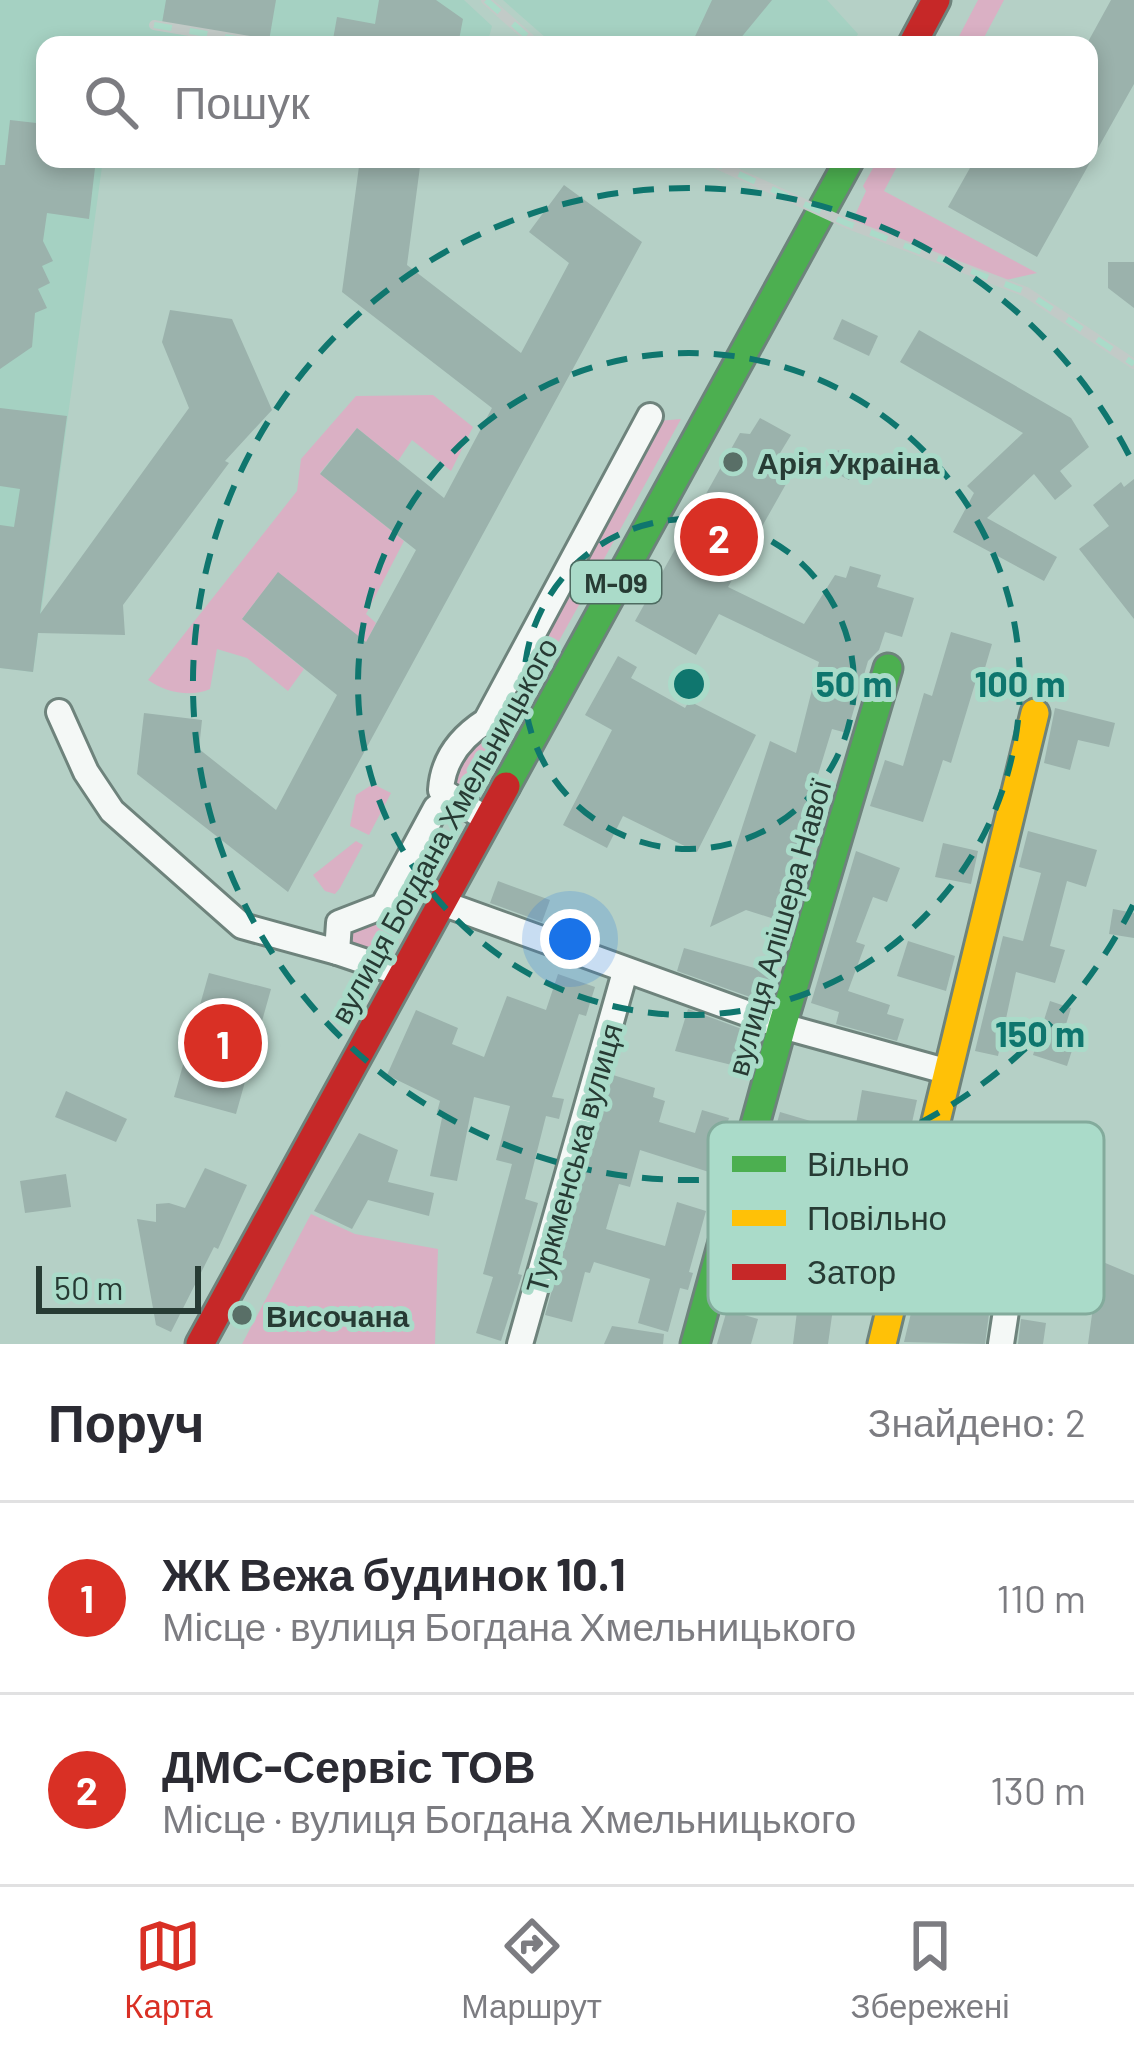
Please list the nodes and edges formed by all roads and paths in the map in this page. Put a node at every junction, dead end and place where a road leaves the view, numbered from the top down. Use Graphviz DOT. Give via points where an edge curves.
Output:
graph roads {
  1 [pos="936,0"];
  2 [pos="917,36"];
  3 [pos="845,168"];
  4 [pos="650,416"];
  5 [pos="888,668"];
  6 [pos="59,712"];
  7 [pos="1035,712"];
  8 [pos="452,798"];
  9 [pos="486,819"];
  10 [pos="442,903"];
  11 [pos="337,952"];
  12 [pos="625,972"];
  13 [pos="402,974"];
  14 [pos="782,1025"];
  15 [pos="950,1072"];
  16 [pos="756,1122"];
  17 [pos="938,1122"];
  18 [pos="708,1296"];
  19 [pos="890,1314"];
  20 [pos="1006,1314"];
  21 [pos="200,1344"];
  22 [pos="520,1344"];
  23 [pos="695,1344"];
  24 [pos="882,1344"];
  25 [pos="1001,1344"];
  1 -- 2 [label="main road"];
  3 -- 9 [label="main road, вулиця Богдана Хмельницького / М-09"];
  4 -- 8 [label="street" via="486,721 463,736 444,770 441,790"];
  5 -- 14 [label="main road, вулиця Алішера Навої"];
  6 -- 11 [label="street" via="112,811 242,926"];
  7 -- 15 [label="main road"];
  8 -- 9 [label="street"];
  8 -- 11 [label="street" via="436,808 383,906 339,923"];
  9 -- 10 [label="main road, вулиця Богдана Хмельницького / М-09"];
  10 -- 12 [label="street"];
  10 -- 13 [label="main road, вулиця Богдана Хмельницького / М-09"];
  11 -- 13 [label="street"];
  12 -- 14 [label="street"];
  12 -- 22 [label="street, Туркменська вулиця"];
  13 -- 21 [label="main road, вулиця Богдана Хмельницького / М-09"];
  14 -- 15 [label="street"];
  14 -- 16 [label="main road, вулиця Алішера Навої"];
  15 -- 17 [label="main road"];
  18 -- 23 [label="main road, вулиця Алішера Навої"];
  19 -- 24 [label="main road"];
  20 -- 25 [label="street"];
}
